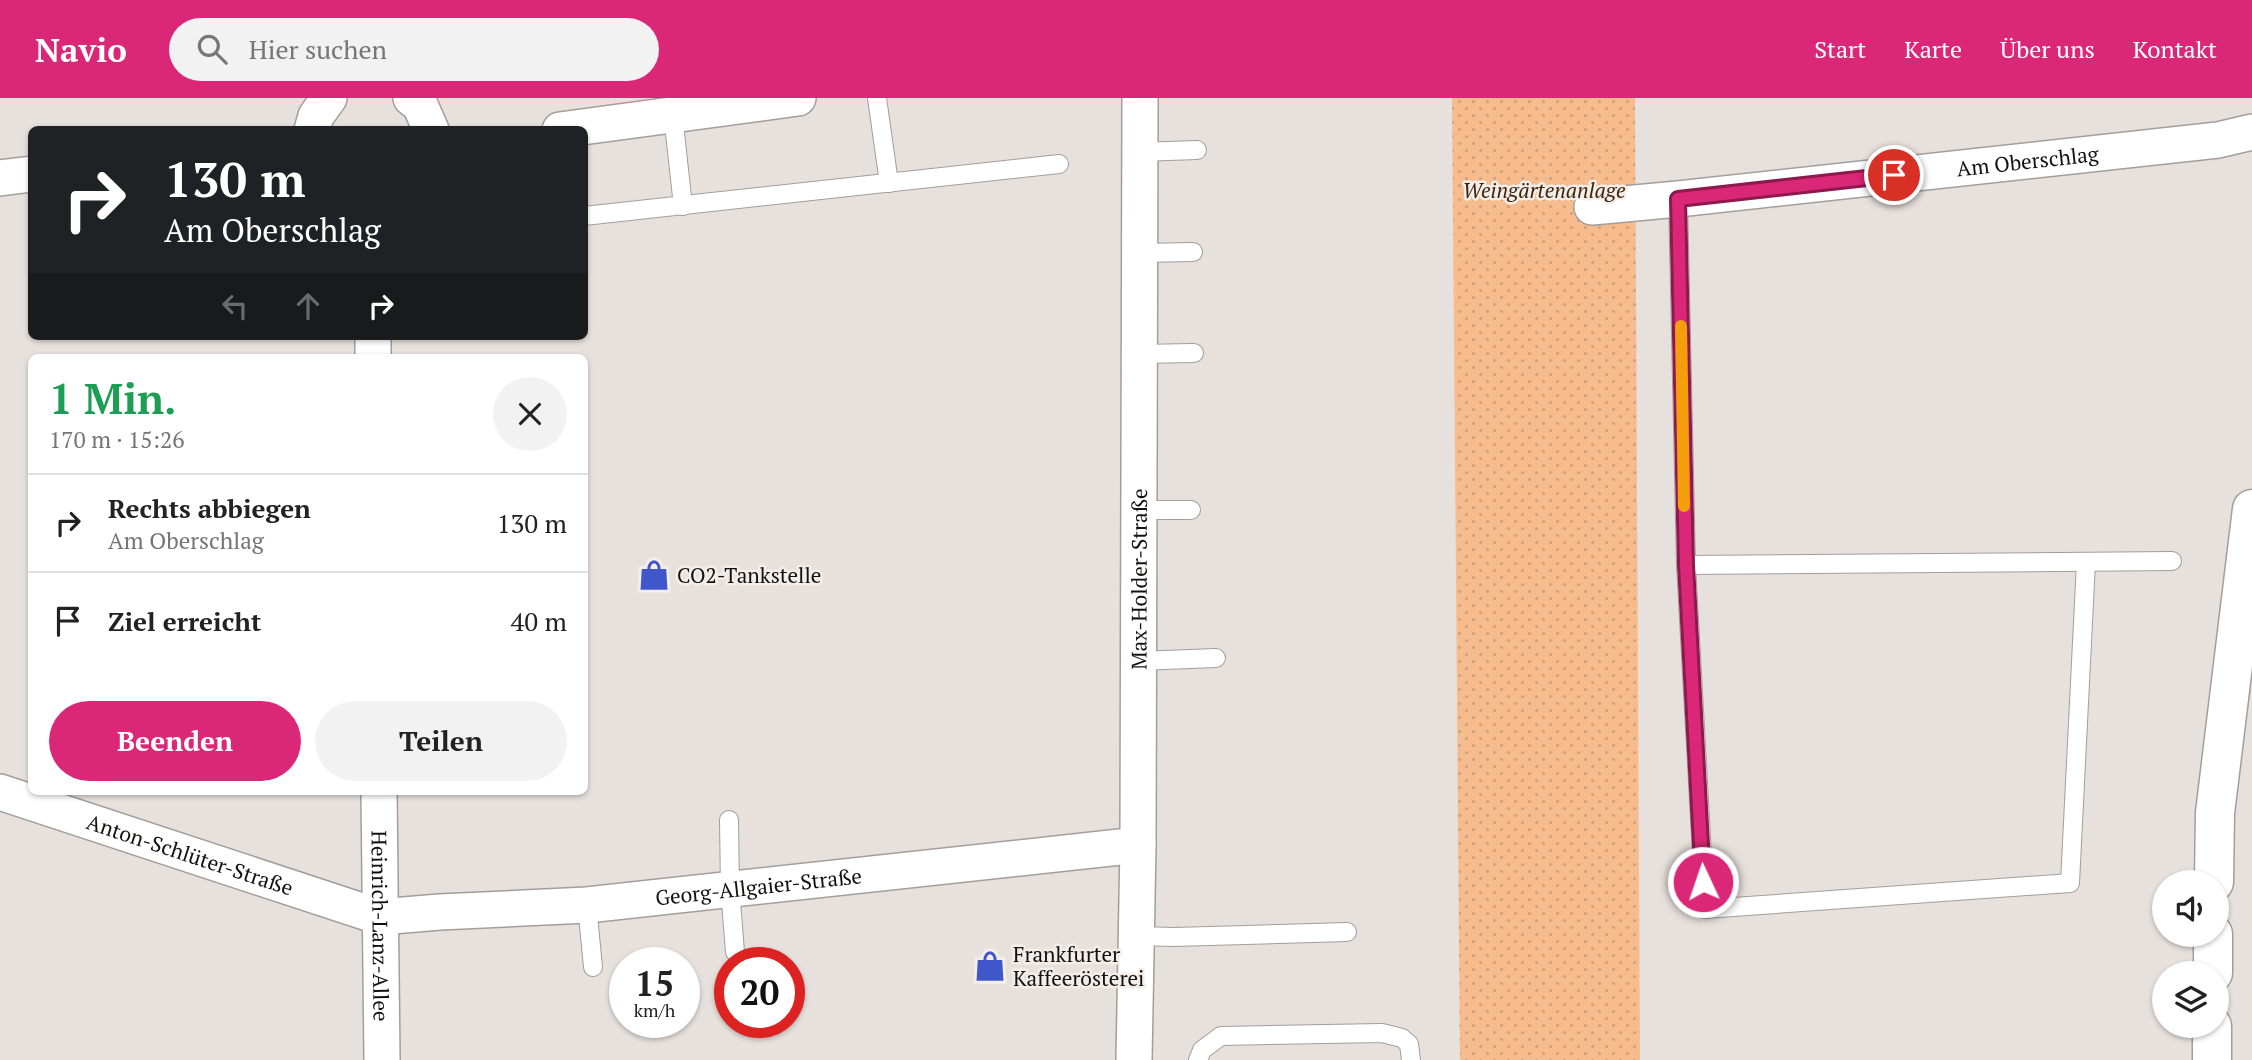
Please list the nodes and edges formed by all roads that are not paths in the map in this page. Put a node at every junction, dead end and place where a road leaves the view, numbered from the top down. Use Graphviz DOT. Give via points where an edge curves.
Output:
graph roads {
  1 [pos="329,98"];
  2 [pos="411,98"];
  3 [pos="798,98"];
  4 [pos="877,98"];
  5 [pos="1140,98"];
  6 [pos="673,115"];
  7 [pos="313,126"];
  8 [pos="429,126"];
  9 [pos="588,126"];
  10 [pos="2252,132"];
  11 [pos="1197,150"];
  12 [pos="1139,152"];
  13 [pos="1059,164"];
  14 [pos="28,174"];
  15 [pos="0,178"];
  16 [pos="888,183"];
  17 [pos="1678,199"];
  18 [pos="683,206"];
  19 [pos="1592,207"];
  20 [pos="588,216"];
  21 [pos="1193,252"];
  22 [pos="1139,253"];
  23 [pos="1194,353"];
  24 [pos="1139,354"];
  25 [pos="2252,509"];
  26 [pos="1138,510"];
  27 [pos="1191,510"];
  28 [pos="2172,561"];
  29 [pos="2086,562"];
  30 [pos="1686,565"];
  31 [pos="1216,658"];
  32 [pos="1138,661"];
  33 [pos="0,792"];
  34 [pos="379,795"];
  35 [pos="729,820"];
  36 [pos="1138,845"];
  37 [pos="2214,870"];
  38 [pos="730,889"];
  39 [pos="587,905"];
  40 [pos="380,917"];
  41 [pos="1346,932"];
  42 [pos="1136,936"];
  43 [pos="735,947"];
  44 [pos="593,967"];
  45 [pos="2212,1038"];
  46 [pos="382,1060"];
  47 [pos="1134,1060"];
  48 [pos="1198,1060"];
  49 [pos="1411,1060"];
  50 [pos="2211,1060"];
  1 -- 7 [label="street"];
  2 -- 8 [label="street" via="420,105"];
  3 -- 6 [label="street"];
  4 -- 16 [label="lane"];
  5 -- 12 [label="street, Max-Holder-Straße"];
  6 -- 9 [label="street"];
  6 -- 18 [label="lane"];
  10 -- 17 [label="street, Am Oberschlag" via="2218,140"];
  11 -- 12 [label="lane"];
  12 -- 22 [label="street, Max-Holder-Straße"];
  13 -- 16 [label="lane"];
  14 -- 15 [label="street"];
  16 -- 18 [label="lane"];
  17 -- 19 [label="street, Am Oberschlag"];
  17 -- 30 [label="lane"];
  18 -- 20 [label="lane"];
  21 -- 22 [label="lane"];
  22 -- 24 [label="street, Max-Holder-Straße"];
  23 -- 24 [label="lane"];
  24 -- 26 [label="street, Max-Holder-Straße"];
  25 -- 37 [label="main road" via="2215,813"];
  26 -- 27 [label="lane"];
  26 -- 32 [label="street, Max-Holder-Straße"];
  28 -- 29 [label="lane"];
  29 -- 30 [label="lane"];
  29 -- 30 [label="lane" via="2070,883 1705,909"];
  31 -- 32 [label="lane"];
  32 -- 36 [label="street, Max-Holder-Straße"];
  33 -- 40 [label="street, Anton-Schlüter-Straße"];
  34 -- 40 [label="street, Heinrich-Lanz-Allee"];
  35 -- 38 [label="lane"];
  36 -- 38 [label="street, Georg-Allgaier-Straße"];
  36 -- 42 [label="street, Max-Holder-Straße"];
  38 -- 39 [label="street, Georg-Allgaier-Straße"];
  38 -- 43 [label="lane"];
  39 -- 40 [label="street, Georg-Allgaier-Straße"];
  39 -- 44 [label="lane"];
  40 -- 46 [label="street, Heinrich-Lanz-Allee"];
  41 -- 42 [label="lane"];
  42 -- 47 [label="street, Max-Holder-Straße"];
  45 -- 50 [label="main road"];
  48 -- 49 [label="lane" via="1202,1050 1221,1036 1382,1033 1409,1044"];
}
